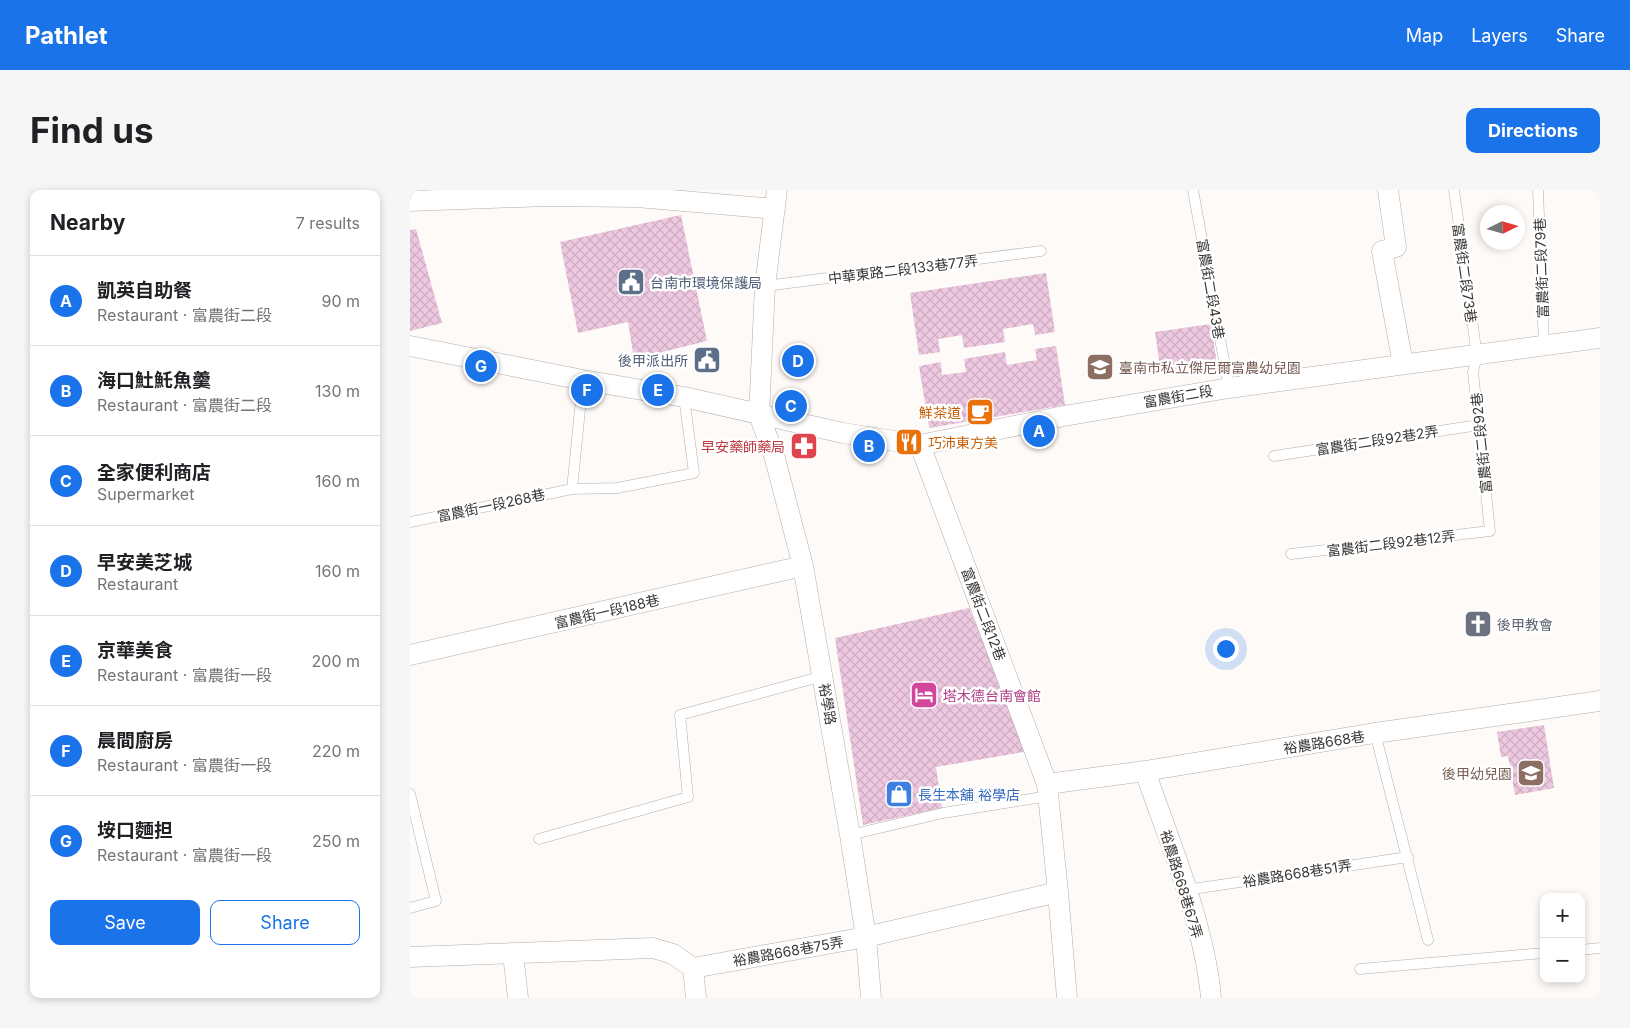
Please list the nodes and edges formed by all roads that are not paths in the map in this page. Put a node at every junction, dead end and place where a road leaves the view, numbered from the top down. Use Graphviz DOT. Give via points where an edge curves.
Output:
graph roads {
  1 [pos="1193,190"];
  2 [pos="1388,190"];
  3 [pos="1454,190"];
  4 [pos="1538,190"];
  5 [pos="545,193"];
  6 [pos="776,199"];
  7 [pos="410,202"];
  8 [pos="1041,251"];
  9 [pos="765,286"];
  10 [pos="1600,338"];
  11 [pos="410,346"];
  12 [pos="1544,346"];
  13 [pos="1477,356"];
  14 [pos="1403,364"];
  15 [pos="583,380"];
  16 [pos="1229,388"];
  17 [pos="684,397"];
  18 [pos="759,415"];
  19 [pos="1479,425"];
  20 [pos="920,444"];
  21 [pos="1274,456"];
  22 [pos="572,488"];
  23 [pos="410,522"];
  24 [pos="1490,531"];
  25 [pos="1291,554"];
  26 [pos="803,566"];
  27 [pos="410,655"];
  28 [pos="823,676"];
  29 [pos="1600,702"];
  30 [pos="1375,733"];
  31 [pos="1146,771"];
  32 [pos="1048,790"];
  33 [pos="410,794"];
  34 [pos="850,835"];
  35 [pos="539,839"];
  36 [pos="1408,857"];
  37 [pos="1186,890"];
  38 [pos="1058,892"];
  39 [pos="410,908"];
  40 [pos="866,937"];
  41 [pos="1428,940"];
  42 [pos="1600,948"];
  43 [pos="1585,950"];
  44 [pos="1540,953"];
  45 [pos="513,954"];
  46 [pos="410,957"];
  47 [pos="693,968"];
  48 [pos="1360,969"];
  49 [pos="518,998"];
  50 [pos="696,998"];
  51 [pos="872,998"];
  52 [pos="1066,998"];
  53 [pos="1211,998"];
  1 -- 16 [label="lane, 富農街二段43巷"];
  2 -- 14 [label="street" via="1396,247 1382,251"];
  3 -- 13 [label="lane, 富農街二段73巷"];
  4 -- 12 [label="lane, 富農街二段79巷"];
  5 -- 6 [label="street"];
  5 -- 7 [label="street"];
  6 -- 9 [label="street"];
  8 -- 9 [label="lane, 中華東路二段133巷77弄"];
  9 -- 18 [label="street"];
  10 -- 12 [label="street, 富農街二段"];
  11 -- 15 [label="street, 富農街二段"];
  12 -- 13 [label="street, 富農街二段"];
  13 -- 14 [label="street, 富農街二段"];
  13 -- 19 [label="lane, 富農街二段92巷" via="1474,372"];
  14 -- 16 [label="street, 富農街二段"];
  15 -- 17 [label="street, 富農街二段"];
  15 -- 22 [label="lane"];
  16 -- 20 [label="street, 富農街二段"];
  17 -- 18 [label="street, 富農街二段"];
  17 -- 22 [label="lane, 富農街一段268巷" via="694,473 617,488"];
  18 -- 20 [label="street, 富農街二段"];
  18 -- 26 [label="street, 裕學路" via="774,455"];
  19 -- 21 [label="lane, 富農街二段92巷2弄"];
  19 -- 24 [label="lane, 富農街二段92巷"];
  20 -- 32 [label="street, 富農街二段12巷"];
  22 -- 23 [label="lane, 富農街一段268巷"];
  24 -- 25 [label="lane, 富農街二段92巷12弄"];
  26 -- 27 [label="street, 富農街一段188巷"];
  26 -- 28 [label="street, 裕學路"];
  28 -- 34 [label="street, 裕學路"];
  28 -- 35 [label="lane" via="680,714 688,797"];
  29 -- 30 [label="street, 裕農路668巷"];
  30 -- 31 [label="street, 裕農路668巷"];
  30 -- 36 [label="lane"];
  31 -- 32 [label="street, 裕農路668巷"];
  31 -- 37 [label="street, 裕農路668巷67弄"];
  32 -- 34 [label="lane"];
  32 -- 38 [label="street"];
  33 -- 39 [label="lane" via="436,901"];
  34 -- 40 [label="street, 裕學路"];
  36 -- 37 [label="lane, 裕農路668巷51弄"];
  36 -- 41 [label="lane"];
  37 -- 53 [label="street, 裕農路668巷67弄" via="1209,976"];
  38 -- 40 [label="street, 裕農路668巷75弄"];
  38 -- 52 [label="street"];
  40 -- 47 [label="street, 裕農路668巷75弄"];
  40 -- 51 [label="street, 裕學路"];
  42 -- 43 [label="lane"];
  44 -- 48 [label="lane"];
  45 -- 46 [label="street"];
  45 -- 47 [label="street" via="653,948 673,954"];
  45 -- 49 [label="street"];
  47 -- 50 [label="street"];
}
